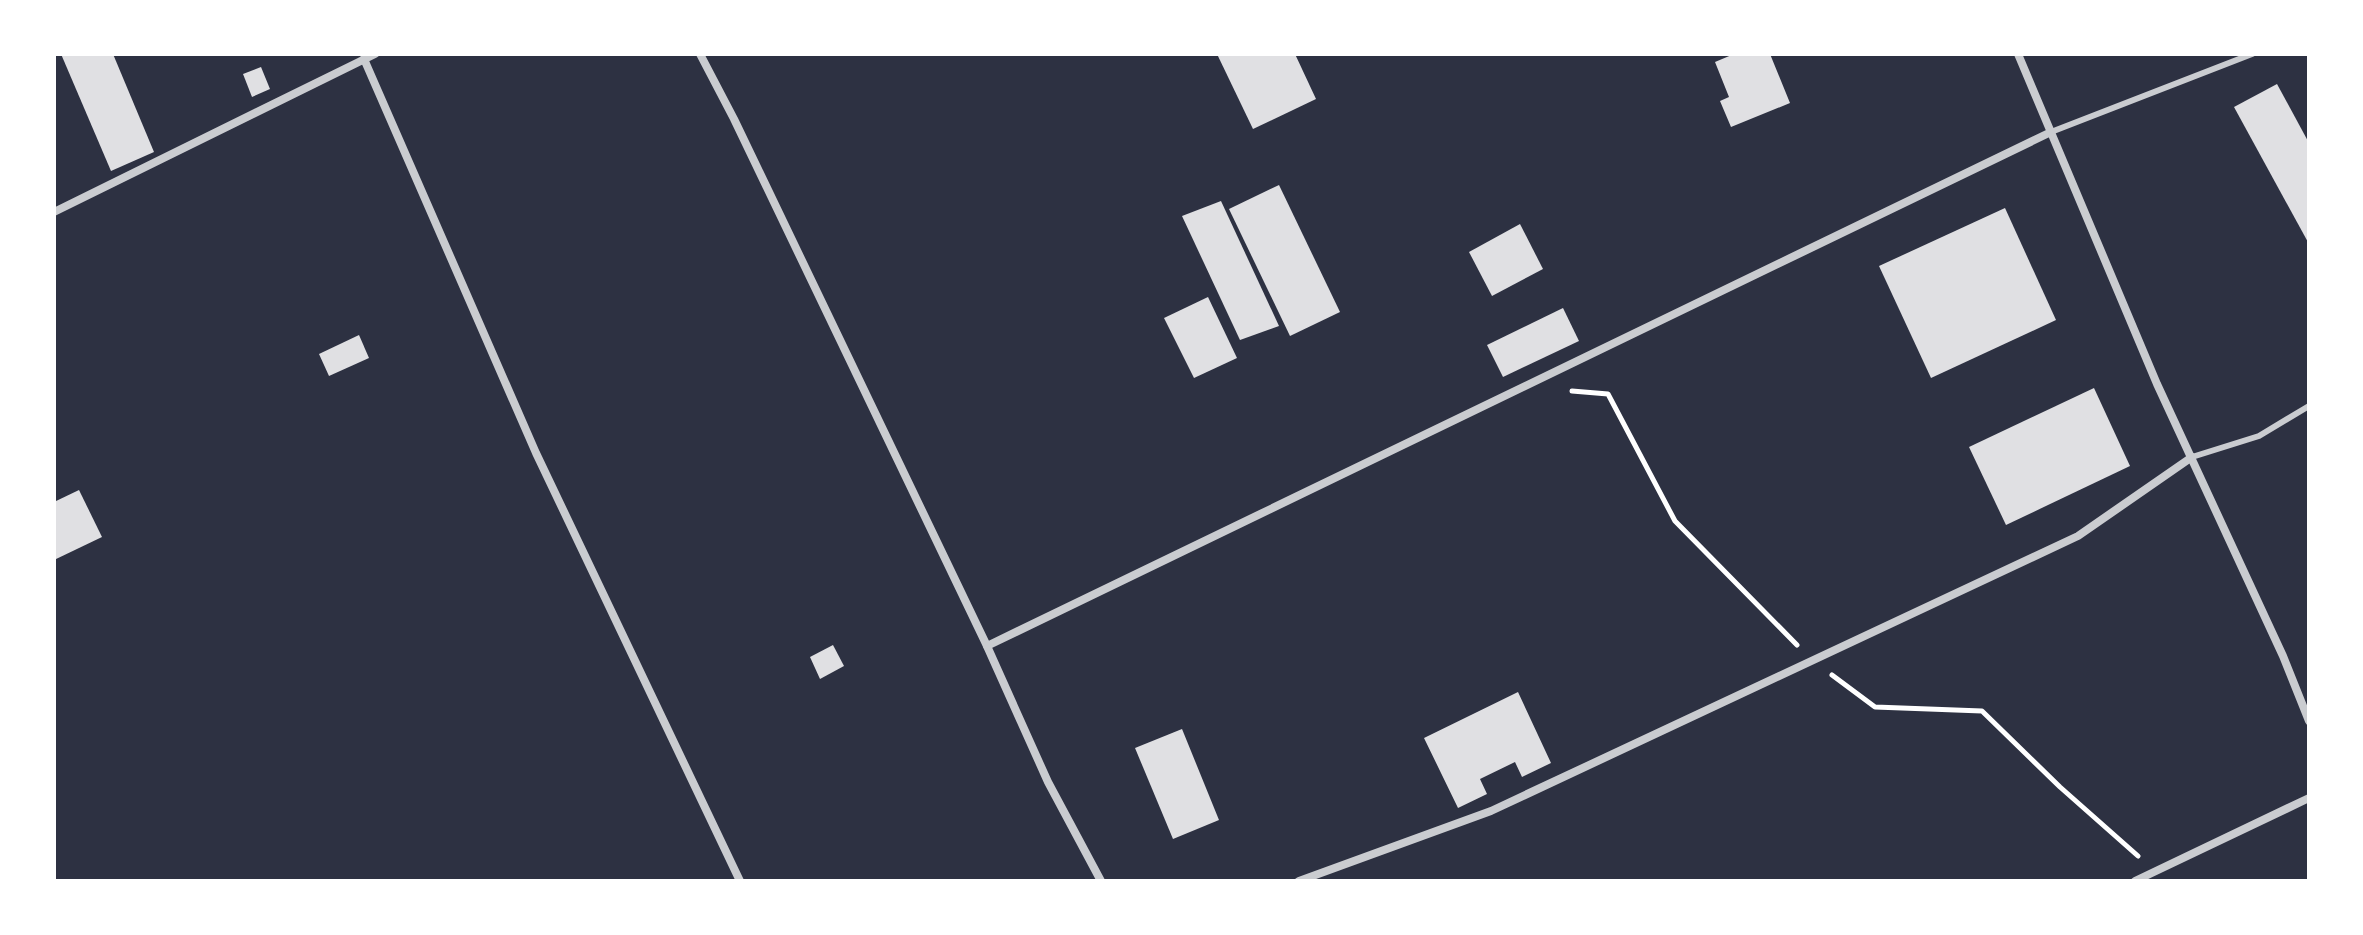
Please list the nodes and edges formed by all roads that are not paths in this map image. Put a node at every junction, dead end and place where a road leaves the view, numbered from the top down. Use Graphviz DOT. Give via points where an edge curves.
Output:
graph roads {
  1 [pos="375,54"];
  2 [pos="700,54"];
  3 [pos="2018,54"];
  4 [pos="2252,54"];
  5 [pos="364,59"];
  6 [pos="2051,132"];
  7 [pos="54,212"];
  8 [pos="2309,406"];
  9 [pos="2192,457"];
  10 [pos="987,646"];
  11 [pos="2309,721"];
  12 [pos="2309,798"];
  13 [pos="740,881"];
  14 [pos="1101,881"];
  15 [pos="1299,881"];
  16 [pos="2135,881"];
  1 -- 5 [label="street"];
  2 -- 10 [label="street"];
  3 -- 6 [label="street"];
  4 -- 6 [label="lane"];
  5 -- 7 [label="street"];
  5 -- 13 [label="street" via="536,453"];
  6 -- 9 [label="street"];
  6 -- 10 [label="street"];
  8 -- 9 [label="lane" via="2259,436"];
  9 -- 11 [label="street"];
  9 -- 15 [label="street" via="2078,536 1491,811"];
  10 -- 14 [label="street" via="1048,782"];
  12 -- 16 [label="street"];
}
